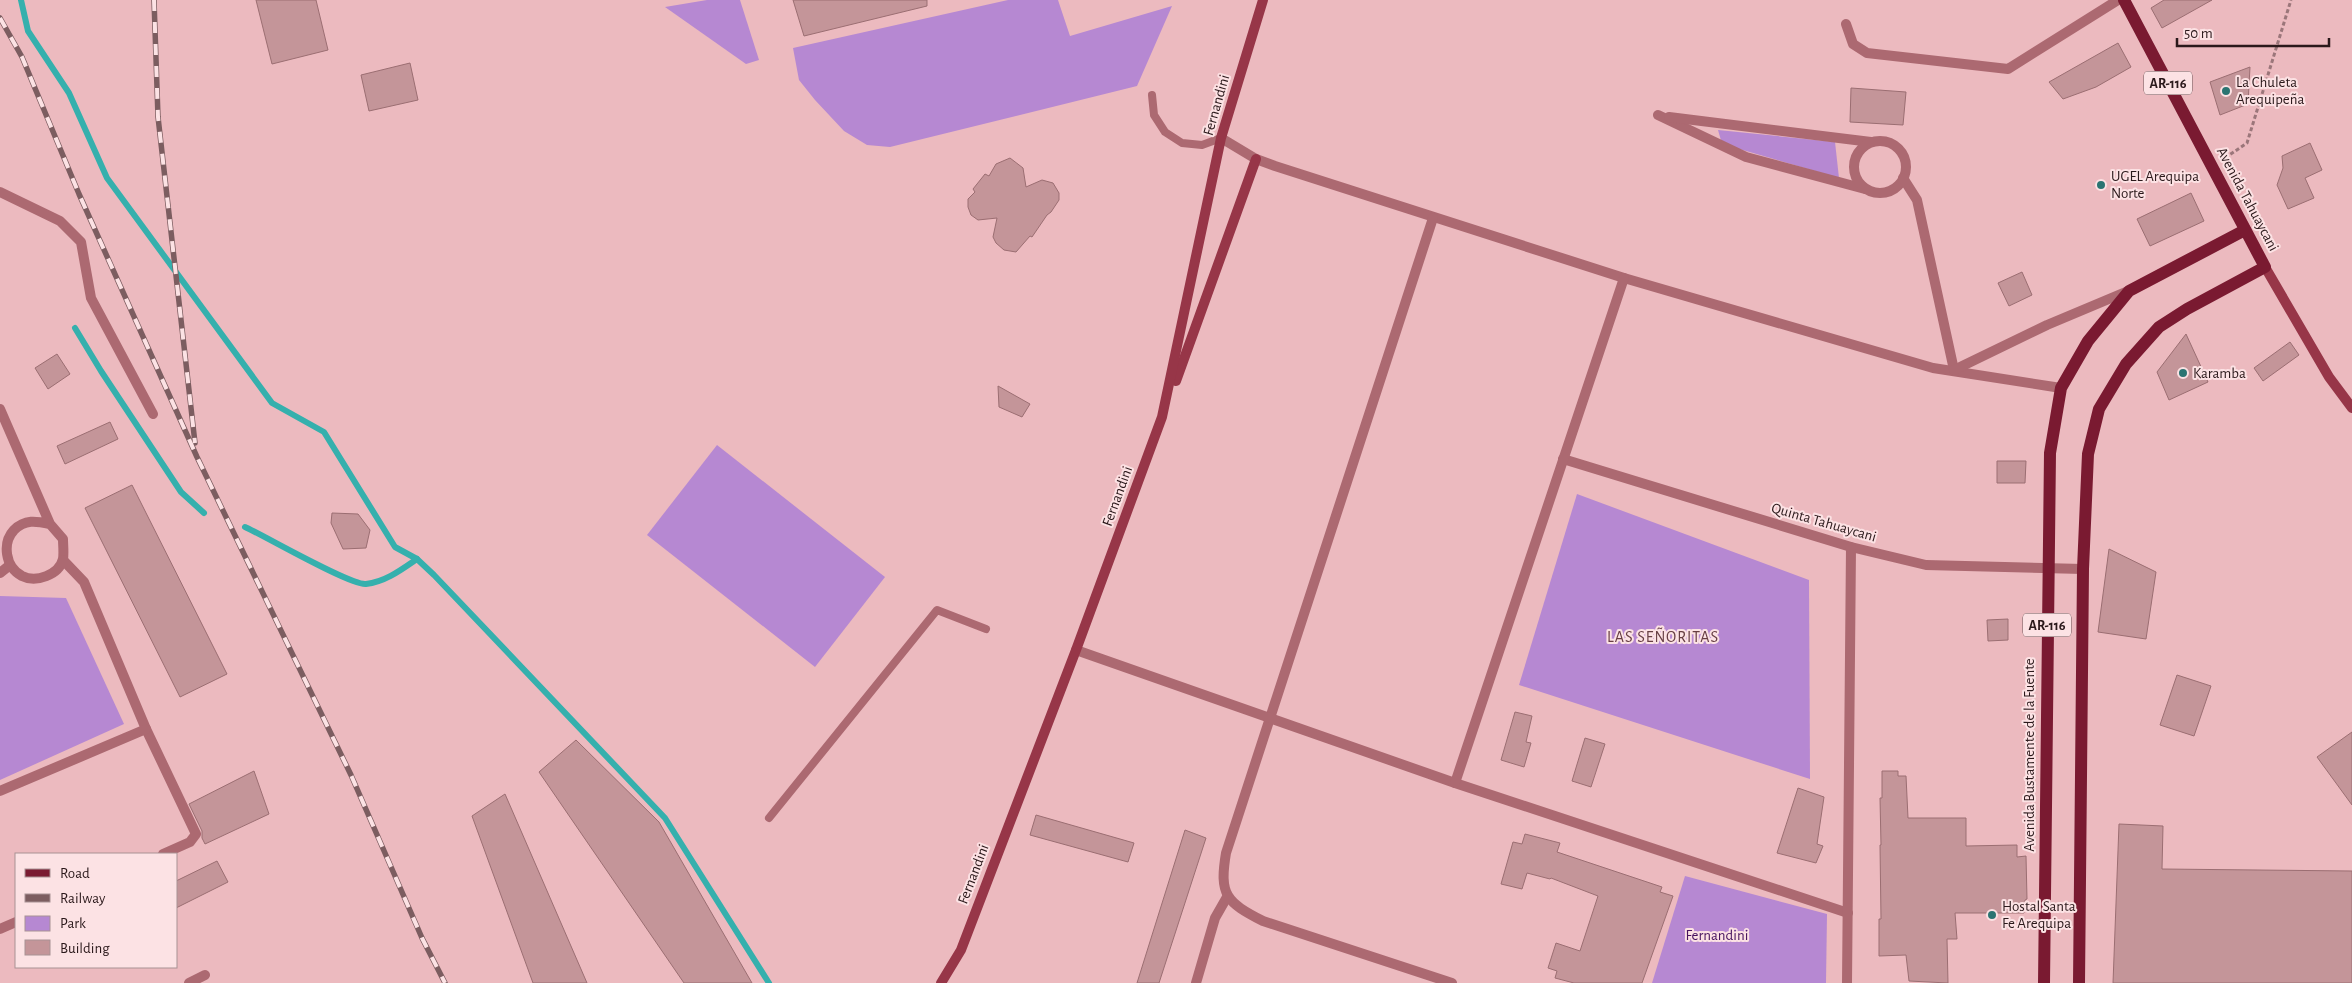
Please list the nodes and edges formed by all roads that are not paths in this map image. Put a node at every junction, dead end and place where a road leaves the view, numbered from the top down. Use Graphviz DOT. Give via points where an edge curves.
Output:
graph roads {
  1 [pos="1263,0"];
  2 [pos="2118,0"];
  3 [pos="2124,0"];
  4 [pos="1846,24"];
  5 [pos="1152,95"];
  6 [pos="1221,138"];
  7 [pos="1871,142"];
  8 [pos="1256,159"];
  9 [pos="1903,178"];
  10 [pos="1865,189"];
  11 [pos="0,192"];
  12 [pos="1433,218"];
  13 [pos="2245,230"];
  14 [pos="2265,267"];
  15 [pos="1624,278"];
  16 [pos="2129,291"];
  17 [pos="1954,370"];
  18 [pos="2061,388"];
  19 [pos="2352,408"];
  20 [pos="0,409"];
  21 [pos="153,414"];
  22 [pos="1162,417"];
  23 [pos="1563,459"];
  24 [pos="50,524"];
  25 [pos="1851,547"];
  26 [pos="63,560"];
  27 [pos="10,565"];
  28 [pos="2047,567"];
  29 [pos="2083,569"];
  30 [pos="0,573"];
  31 [pos="986,629"];
  32 [pos="1076,650"];
  33 [pos="1271,717"];
  34 [pos="146,729"];
  35 [pos="1455,783"];
  36 [pos="0,791"];
  37 [pos="769,818"];
  38 [pos="165,853"];
  39 [pos="1227,898"];
  40 [pos="1848,913"];
  41 [pos="15,922"];
  42 [pos="0,929"];
  43 [pos="205,975"];
  44 [pos="189,983"];
  45 [pos="941,983"];
  46 [pos="1196,983"];
  47 [pos="1452,983"];
  48 [pos="1847,983"];
  49 [pos="2044,983"];
  50 [pos="2079,983"];
  1 -- 6 [label="street, Fernandini"];
  2 -- 4 [label="street" via="2008,69 1867,53 1852,44"];
  3 -- 13 [label="main road, Avenida Tahuaycani / AR-116"];
  5 -- 6 [label="lane" via="1154,115 1165,132 1182,143 1202,145"];
  6 -- 8 [label="street"];
  6 -- 22 [label="street, Fernandini"];
  7 -- 9 [label="street" via="1888,141 1902,152 1906,170"];
  7 -- 10 [label="street" via="1858,151 1853,167"];
  7 -- 10 [label="street" via="1658,115 1746,157"];
  8 -- 12 [label="street"];
  8 -- 22 [label="street"];
  9 -- 10 [label="street" via="1890,191"];
  9 -- 17 [label="street" via="1917,200"];
  11 -- 21 [label="street" via="60,221 81,242 92,298"];
  12 -- 15 [label="street"];
  12 -- 33 [label="street"];
  13 -- 14 [label="main road, Avenida Tahuaycani / AR-116"];
  13 -- 16 [label="main road, Avenida Bustamente de la Fuente / AR-116"];
  14 -- 19 [label="street, Avenida Tahuaycani" via="2329,377"];
  14 -- 29 [label="main road, AR-116" via="2159,327 2126,364 2099,409 2088,454"];
  15 -- 17 [label="street" via="1933,368"];
  15 -- 23 [label="street"];
  16 -- 17 [label="street" via="2047,325"];
  16 -- 18 [label="main road, Avenida Bustamente de la Fuente / AR-116" via="2088,341"];
  17 -- 18 [label="street"];
  18 -- 28 [label="main road, Avenida Bustamente de la Fuente / AR-116" via="2050,453"];
  20 -- 24 [label="street"];
  22 -- 32 [label="street, Fernandini"];
  23 -- 25 [label="street, Quinta Tahuaycani"];
  23 -- 35 [label="street"];
  24 -- 26 [label="street" via="63,539"];
  24 -- 27 [label="street" via="35,520 20,524 9,536 6,550"];
  25 -- 28 [label="street, Quinta Tahuaycani" via="1926,565"];
  25 -- 40 [label="street"];
  26 -- 27 [label="street" via="53,573 38,579 22,576"];
  26 -- 34 [label="street" via="84,582"];
  27 -- 30 [label="street"];
  28 -- 29 [label="street, Quinta Tahuaycani"];
  28 -- 49 [label="main road, Avenida Bustamente de la Fuente / AR-116"];
  29 -- 50 [label="main road, AR-116"];
  31 -- 37 [label="lane" via="937,610"];
  32 -- 33 [label="street"];
  32 -- 45 [label="street, Fernandini" via="960,950"];
  33 -- 35 [label="street"];
  33 -- 39 [label="street" via="1226,853 1222,876"];
  34 -- 36 [label="street"];
  34 -- 38 [label="street" via="196,834 190,842"];
  35 -- 40 [label="street"];
  39 -- 46 [label="street" via="1215,918"];
  39 -- 47 [label="street" via="1241,910 1263,921"];
  40 -- 48 [label="street"];
  41 -- 42 [label="street"];
  43 -- 44 [label="street"];
}
